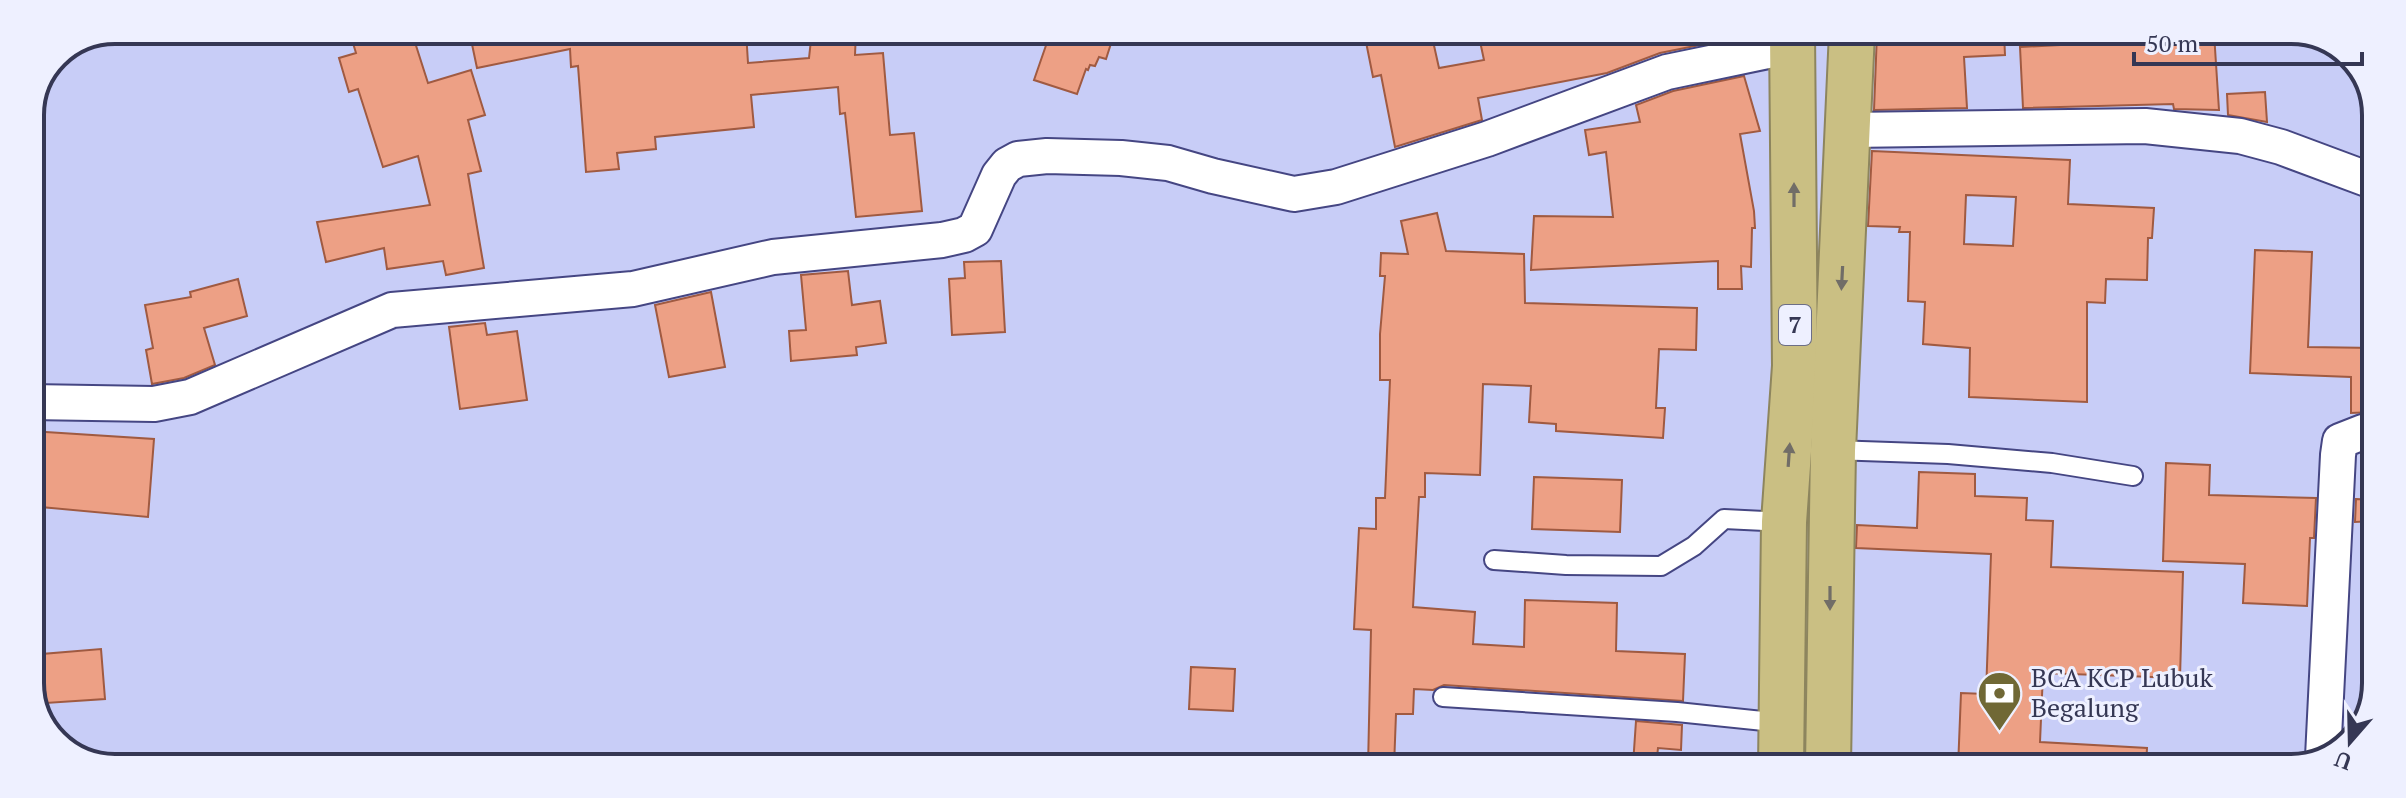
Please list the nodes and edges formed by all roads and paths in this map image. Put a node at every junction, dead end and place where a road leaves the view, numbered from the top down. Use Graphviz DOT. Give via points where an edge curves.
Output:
graph roads {
  1 [pos="1773,44"];
  2 [pos="1792,44"];
  3 [pos="1852,44"];
  4 [pos="1849,130"];
  5 [pos="2362,177"];
  6 [pos="44,402"];
  7 [pos="2362,432"];
  8 [pos="1833,450"];
  9 [pos="2133,476"];
  10 [pos="1784,522"];
  11 [pos="1494,560"];
  12 [pos="1443,697"];
  13 [pos="2326,702"];
  14 [pos="1783,723"];
  15 [pos="1782,754"];
  16 [pos="1828,754"];
  1 -- 6 [label="street" via="1667,72 1487,139 1336,187 1294,194 1168,163 1018,159 999,175 975,229 964,235 760,260 633,289 392,310 190,397 154,404"];
  10 -- 2 [label="highway, 7, one-way" via="1795,366"];
  3 -- 4 [label="highway, 7"];
  4 -- 5 [label="street" via="2145,126 2240,136"];
  4 -- 8 [label="highway, 7, one-way"];
  7 -- 13 [label="street" via="2340,441 2338,455"];
  8 -- 9 [label="lane" via="2052,463"];
  8 -- 16 [label="highway, 7, one-way"];
  10 -- 11 [label="lane" via="1724,519 1661,566"];
  10 -- 14 [label="highway, 7"];
  12 -- 14 [label="lane"];
  14 -- 15 [label="highway"];
}
